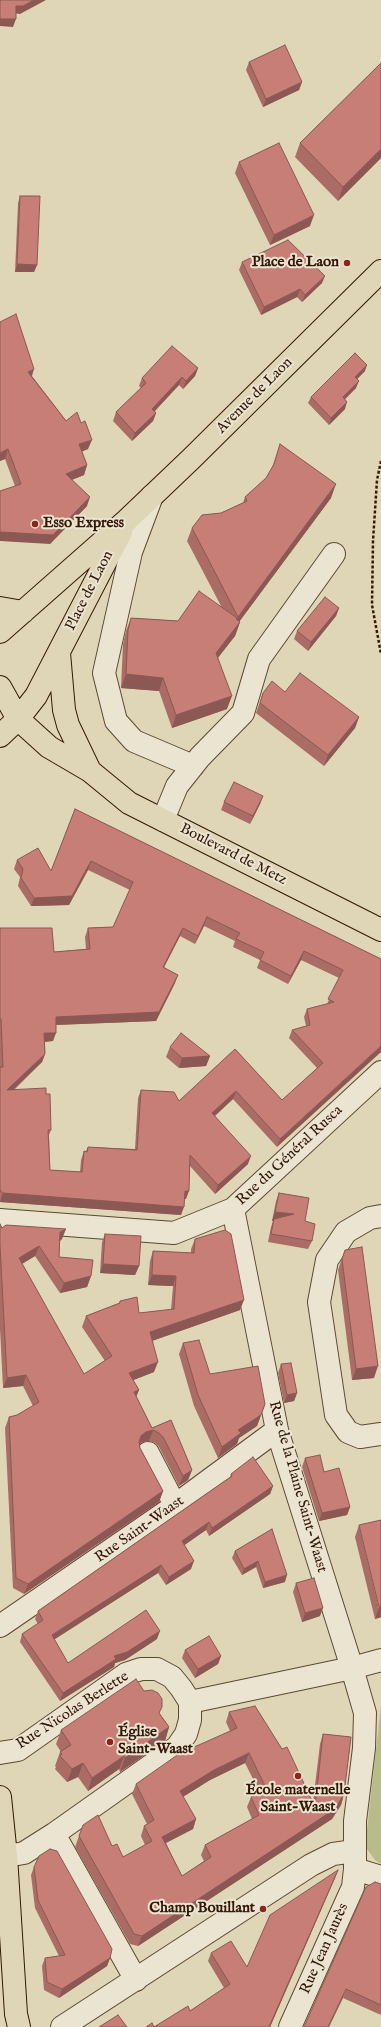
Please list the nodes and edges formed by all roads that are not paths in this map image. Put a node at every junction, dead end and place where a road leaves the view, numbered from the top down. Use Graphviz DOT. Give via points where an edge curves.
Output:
graph roads {
  1 [pos="381,271"];
  2 [pos="152,496"];
  3 [pos="127,520"];
  4 [pos="334,554"];
  5 [pos="0,608"];
  6 [pos="23,612"];
  7 [pos="0,632"];
  8 [pos="59,652"];
  9 [pos="0,687"];
  10 [pos="18,719"];
  11 [pos="0,736"];
  12 [pos="194,766"];
  13 [pos="90,772"];
  14 [pos="163,820"];
  15 [pos="381,930"];
  16 [pos="381,1072"];
  17 [pos="233,1209"];
  18 [pos="381,1216"];
  19 [pos="0,1220"];
  20 [pos="277,1430"];
  21 [pos="381,1434"];
  22 [pos="148,1453"];
  23 [pos="175,1505"];
  24 [pos="0,1626"];
  25 [pos="381,1660"];
  26 [pos="352,1668"];
  27 [pos="190,1702"];
  28 [pos="0,1753"];
  29 [pos="0,1797"];
  30 [pos="54,1834"];
  31 [pos="6,1856"];
  32 [pos="354,1860"];
  33 [pos="381,1877"];
  34 [pos="136,1980"];
  35 [pos="19,2027"];
  36 [pos="62,2027"];
  37 [pos="290,2027"];
  1 -- 2 [label="main road, Avenue de Laon"];
  2 -- 3 [label="main road, Avenue de Laon"];
  2 -- 12 [label="street" via="130,552 104,672 116,722 134,741"];
  3 -- 6 [label="main road, Place de Laon"];
  3 -- 8 [label="main road, Place de Laon"];
  4 -- 12 [label="street" via="259,659 243,712"];
  5 -- 6 [label="main road"];
  6 -- 7 [label="main road, Place de Laon"];
  8 -- 10 [label="main road, Place de Laon" via="36,696"];
  8 -- 13 [label="main road" via="64,710 68,725"];
  9 -- 10 [label="main road"];
  10 -- 11 [label="main road, Place de Laon"];
  10 -- 13 [label="main road" via="49,747"];
  12 -- 14 [label="street" via="177,786"];
  13 -- 14 [label="main road, Boulevard de Metz" via="129,803"];
  14 -- 15 [label="main road, Boulevard de Metz"];
  16 -- 17 [label="street, Rue du Général Rusca"];
  17 -- 19 [label="street, Rue du Général Rusca" via="174,1233"];
  17 -- 20 [label="street, Rue de la Plaine Saint-Waast"];
  18 -- 21 [label="street" via="370,1218 346,1232 327,1260 319,1302 336,1415 348,1432 360,1437"];
  20 -- 23 [label="street, Rue Saint-Waast"];
  20 -- 26 [label="street, Rue de la Plaine Saint-Waast"];
  22 -- 23 [label="street"];
  23 -- 24 [label="street, Rue Saint-Waast"];
  25 -- 26 [label="street"];
  26 -- 27 [label="street"];
  26 -- 32 [label="street, Rue de la Plaine Saint-Waast" via="365,1713"];
  27 -- 28 [label="street, Rue Nicolas Berlette" via="172,1678 157,1669 142,1669 126,1674 18,1750"];
  27 -- 30 [label="street" via="190,1720 186,1734 177,1748"];
  29 -- 31 [label="main road"];
  30 -- 31 [label="street" via="24,1852"];
  30 -- 34 [label="street"];
  31 -- 35 [label="main road" via="16,2014"];
  32 -- 33 [label="street"];
  32 -- 34 [label="street" via="333,1854 311,1865"];
  32 -- 37 [label="street, Rue Jean Jaurès" via="352,1887"];
  34 -- 36 [label="street"];
}
